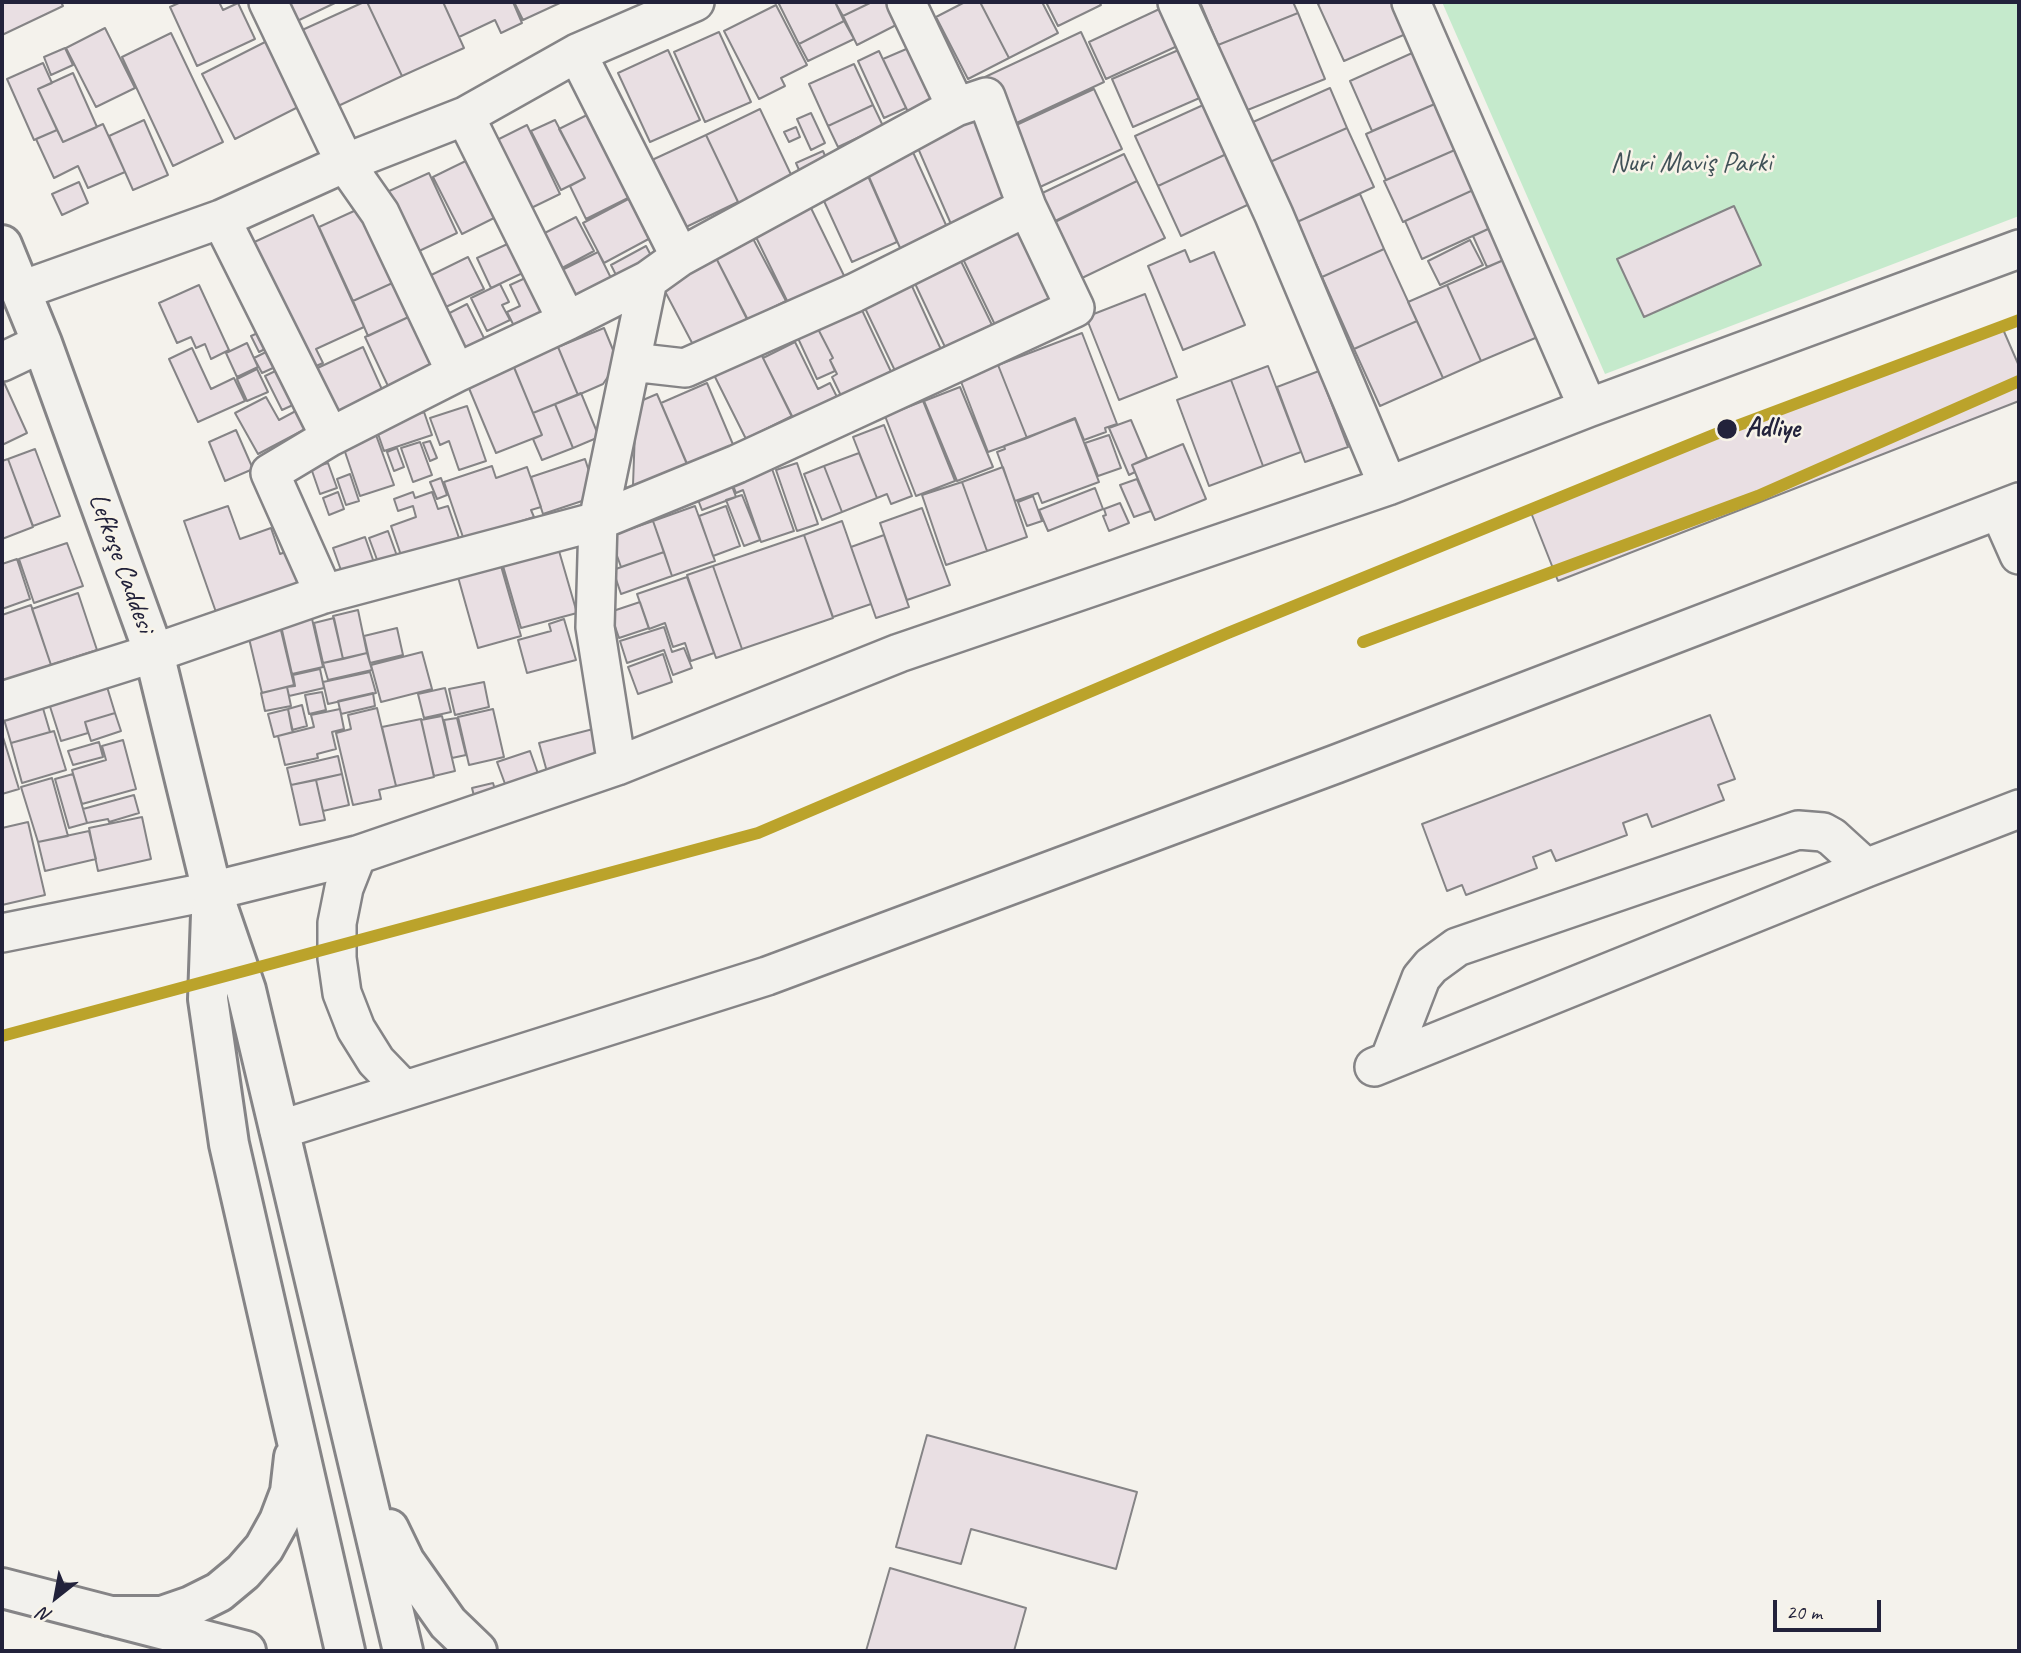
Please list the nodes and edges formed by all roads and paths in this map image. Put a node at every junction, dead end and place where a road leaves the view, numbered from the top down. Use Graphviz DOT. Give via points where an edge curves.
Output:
graph roads {
  1 [pos="268,2"];
  2 [pos="695,2"];
  3 [pos="906,2"];
  4 [pos="1177,2"];
  5 [pos="1411,2"];
  6 [pos="577,53"];
  7 [pos="956,107"];
  8 [pos="465,116"];
  9 [pos="345,163"];
  10 [pos="1027,207"];
  11 [pos="221,219"];
  12 [pos="2,245"];
  13 [pos="2019,248"];
  14 [pos="680,257"];
  15 [pos="8,277"];
  16 [pos="648,279"];
  17 [pos="567,321"];
  18 [pos="42,343"];
  19 [pos="2,362"];
  20 [pos="632,362"];
  21 [pos="456,373"];
  22 [pos="1588,408"];
  23 [pos="330,437"];
  24 [pos="1388,486"];
  25 [pos="2009,506"];
  26 [pos="598,521"];
  27 [pos="2019,555"];
  28 [pos="324,594"];
  29 [pos="154,653"];
  30 [pos="2,701"];
  31 [pos="617,766"];
  32 [pos="2019,809"];
  33 [pos="357,856"];
  34 [pos="1866,869"];
  35 [pos="212,891"];
  36 [pos="2,933"];
  37 [pos="403,1089"];
  38 [pos="279,1130"];
  39 [pos="350,1426"];
  40 [pos="293,1430"];
  41 [pos="2,1588"];
  42 [pos="109,1616"];
  43 [pos="246,1651"];
  44 [pos="345,1651"];
  45 [pos="403,1651"];
  46 [pos="477,1651"];
  1 -- 9 [label="street"];
  2 -- 6 [label="street"];
  3 -- 7 [label="street"];
  4 -- 24 [label="street" via="1274,215"];
  5 -- 22 [label="street"];
  6 -- 8 [label="street"];
  6 -- 14 [label="street"];
  7 -- 10 [label="street" via="986,97"];
  7 -- 14 [label="street"];
  8 -- 9 [label="street"];
  8 -- 17 [label="street"];
  9 -- 11 [label="street"];
  9 -- 21 [label="street" via="380,213"];
  10 -- 20 [label="street" via="853,293 685,368"];
  10 -- 26 [label="street" via="1076,308 737,464"];
  11 -- 15 [label="street"];
  11 -- 23 [label="street"];
  12 -- 15 [label="main road, Lefkoşe Caddesi"];
  13 -- 22 [label="street"];
  14 -- 16 [label="street"];
  15 -- 18 [label="main road, Lefkoşe Caddesi"];
  16 -- 17 [label="street"];
  16 -- 20 [label="street"];
  17 -- 21 [label="street"];
  18 -- 19 [label="street"];
  18 -- 29 [label="main road, Lefkoşe Caddesi"];
  20 -- 26 [label="street"];
  21 -- 23 [label="street"];
  22 -- 24 [label="street"];
  23 -- 28 [label="street" via="270,473"];
  24 -- 31 [label="street" via="899,653"];
  25 -- 27 [label="street"];
  25 -- 37 [label="street" via="767,976"];
  26 -- 28 [label="street"];
  26 -- 31 [label="street" via="595,627"];
  28 -- 29 [label="street"];
  29 -- 30 [label="street"];
  29 -- 35 [label="main road, Lefkoşe Caddesi"];
  31 -- 33 [label="street"];
  32 -- 34 [label="street"];
  33 -- 35 [label="street"];
  33 -- 37 [label="street" via="337,923 342,993 356,1029 376,1061"];
  34 -- 34 [label="street" via="1382,1064 1421,978 1457,947 1798,830 1832,837"];
  35 -- 36 [label="street"];
  35 -- 38 [label="main road" via="246,990"];
  35 -- 40 [label="main road" via="208,999 229,1144"];
  37 -- 38 [label="street"];
  38 -- 39 [label="main road"];
  39 -- 45 [label="main road"];
  39 -- 46 [label="main road" via="373,1495 404,1562 448,1623"];
  40 -- 42 [label="main road" via="290,1492 264,1548 243,1572 219,1592 172,1613"];
  40 -- 44 [label="main road"];
  41 -- 42 [label="main road"];
  42 -- 43 [label="main road"];
}
